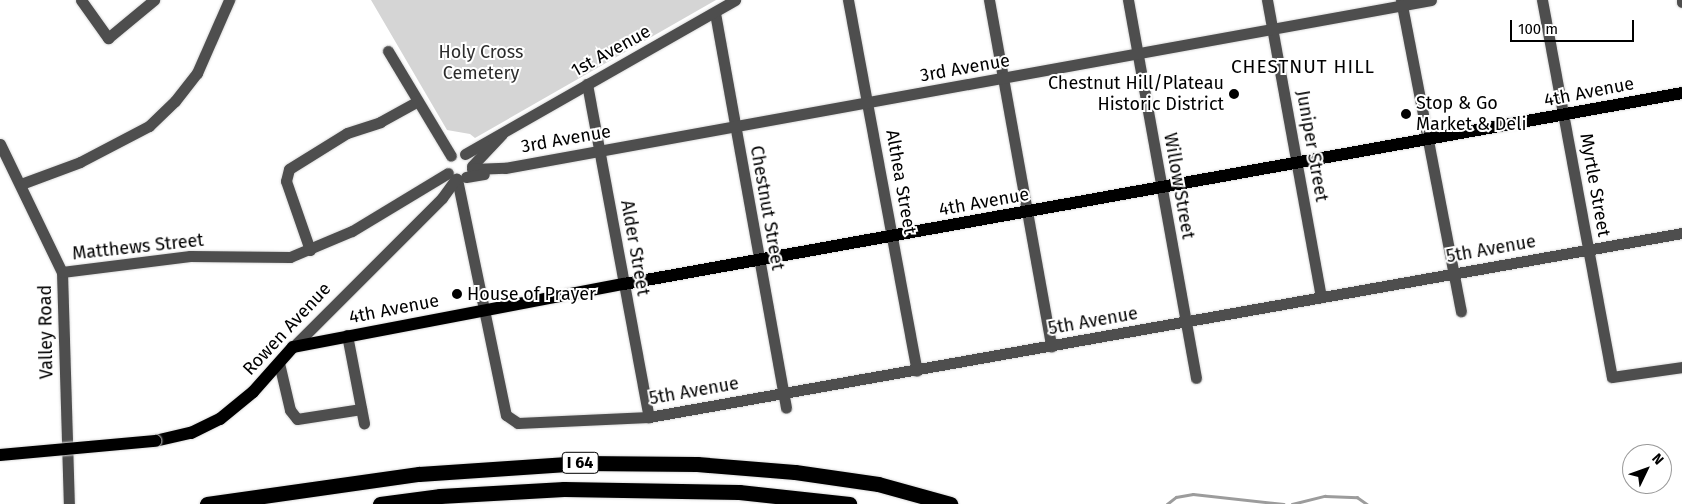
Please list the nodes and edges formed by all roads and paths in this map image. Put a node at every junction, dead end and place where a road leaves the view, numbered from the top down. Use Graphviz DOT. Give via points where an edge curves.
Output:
graph roads {
  1 [pos="81,0"];
  2 [pos="154,0"];
  3 [pos="229,0"];
  4 [pos="736,0"];
  5 [pos="848,0"];
  6 [pos="989,0"];
  7 [pos="1128,0"];
  8 [pos="1267,0"];
  9 [pos="1431,0"];
  10 [pos="1542,0"];
  11 [pos="1402,2"];
  12 [pos="714,14"];
  13 [pos="1273,28"];
  14 [pos="388,51"];
  15 [pos="1137,53"];
  16 [pos="1002,80"];
  17 [pos="587,84"];
  18 [pos="1682,93"];
  19 [pos="418,102"];
  20 [pos="869,103"];
  21 [pos="1564,115"];
  22 [pos="734,125"];
  23 [pos="503,133"];
  24 [pos="1427,141"];
  25 [pos="0,144"];
  26 [pos="601,150"];
  27 [pos="1297,164"];
  28 [pos="458,172"];
  29 [pos="21,184"];
  30 [pos="1162,187"];
  31 [pos="1027,212"];
  32 [pos="1682,233"];
  33 [pos="893,236"];
  34 [pos="1589,249"];
  35 [pos="310,250"];
  36 [pos="760,260"];
  37 [pos="62,272"];
  38 [pos="1454,274"];
  39 [pos="624,284"];
  40 [pos="1321,297"];
  41 [pos="485,310"];
  42 [pos="1461,312"];
  43 [pos="1186,322"];
  44 [pos="346,335"];
  45 [pos="1051,346"];
  46 [pos="292,347"];
  47 [pos="279,363"];
  48 [pos="1682,368"];
  49 [pos="917,371"];
  50 [pos="1196,378"];
  51 [pos="783,394"];
  52 [pos="786,408"];
  53 [pos="361,409"];
  54 [pos="649,417"];
  55 [pos="364,423"];
  56 [pos="0,455"];
  57 [pos="69,504"];
  58 [pos="207,504"];
  59 [pos="380,504"];
  60 [pos="849,504"];
  61 [pos="950,504"];
  1 -- 2 [label="street" via="108,38"];
  3 -- 29 [label="street" via="196,73 176,101 149,126 80,162"];
  4 -- 12 [label="street, 1st Avenue"];
  5 -- 20 [label="street, Althea Street"];
  6 -- 16 [label="street"];
  7 -- 15 [label="street, Willow Street"];
  8 -- 13 [label="street, Juniper Street"];
  9 -- 11 [label="street, 3rd Avenue"];
  10 -- 21 [label="street, Myrtle Street"];
  11 -- 13 [label="street, 3rd Avenue"];
  11 -- 24 [label="street"];
  12 -- 17 [label="street, 1st Avenue"];
  12 -- 22 [label="street, Chestnut Street"];
  13 -- 15 [label="street, 3rd Avenue"];
  13 -- 27 [label="street, Juniper Street"];
  14 -- 19 [label="street"];
  15 -- 16 [label="street, 3rd Avenue"];
  15 -- 30 [label="street, Willow Street"];
  16 -- 20 [label="street, 3rd Avenue"];
  16 -- 31 [label="street"];
  17 -- 23 [label="street, 1st Avenue"];
  17 -- 26 [label="street, Alder Street"];
  18 -- 21 [label="main road, 4th Avenue"];
  19 -- 28 [label="street"];
  19 -- 35 [label="street" via="380,122 347,134 289,169 286,181"];
  20 -- 22 [label="street, 3rd Avenue"];
  20 -- 33 [label="street, Althea Street"];
  21 -- 24 [label="main road, 4th Avenue"];
  21 -- 34 [label="street, Myrtle Street"];
  22 -- 26 [label="street, 3rd Avenue"];
  22 -- 36 [label="street, Chestnut Street"];
  23 -- 28 [label="street, 1st Avenue"];
  23 -- 28 [label="street, 1st Avenue" via="465,154"];
  24 -- 27 [label="main road, 4th Avenue"];
  24 -- 38 [label="street"];
  25 -- 29 [label="street, Valley Road"];
  26 -- 28 [label="street, 3rd Avenue" via="492,173"];
  26 -- 39 [label="street, Alder Street"];
  27 -- 30 [label="main road, 4th Avenue"];
  27 -- 40 [label="street, Juniper Street"];
  28 -- 35 [label="street, Matthews Street" via="352,231"];
  28 -- 41 [label="street"];
  28 -- 46 [label="street, Rowen Avenue" via="426,211"];
  29 -- 37 [label="street, Valley Road"];
  30 -- 31 [label="main road, 4th Avenue"];
  30 -- 43 [label="street, Willow Street"];
  31 -- 33 [label="main road, 4th Avenue"];
  31 -- 45 [label="street"];
  32 -- 34 [label="street, 5th Avenue"];
  33 -- 36 [label="main road, 4th Avenue"];
  33 -- 49 [label="street, Althea Street"];
  34 -- 38 [label="street, 5th Avenue"];
  34 -- 48 [label="street, Myrtle Street" via="1612,377"];
  35 -- 37 [label="street, Matthews Street" via="282,258 190,256"];
  36 -- 39 [label="main road, 4th Avenue"];
  36 -- 51 [label="street, Chestnut Street"];
  37 -- 57 [label="street, Valley Road"];
  38 -- 40 [label="street, 5th Avenue"];
  38 -- 42 [label="street"];
  39 -- 41 [label="main road, 4th Avenue"];
  39 -- 54 [label="street, Alder Street"];
  40 -- 43 [label="street, 5th Avenue"];
  41 -- 44 [label="main road, 4th Avenue"];
  41 -- 54 [label="street, 5th Avenue" via="509,419 518,423"];
  43 -- 45 [label="street, 5th Avenue"];
  43 -- 50 [label="street, Willow Street"];
  44 -- 46 [label="main road, 4th Avenue"];
  44 -- 53 [label="street"];
  45 -- 49 [label="street, 5th Avenue"];
  46 -- 47 [label="main road, Rowen Avenue"];
  47 -- 53 [label="street" via="290,410 300,420"];
  47 -- 56 [label="main road, Rowen Avenue, bridge" via="248,397 220,419 185,435 155,441"];
  49 -- 51 [label="street, 5th Avenue"];
  51 -- 52 [label="street, Chestnut Street"];
  51 -- 54 [label="street, 5th Avenue"];
  53 -- 55 [label="street"];
  58 -- 61 [label="highway, I 64" via="419,474 592,463 697,464 795,472 878,484"];
  59 -- 60 [label="highway, I 64" via="440,496 564,489 739,492"];
}
